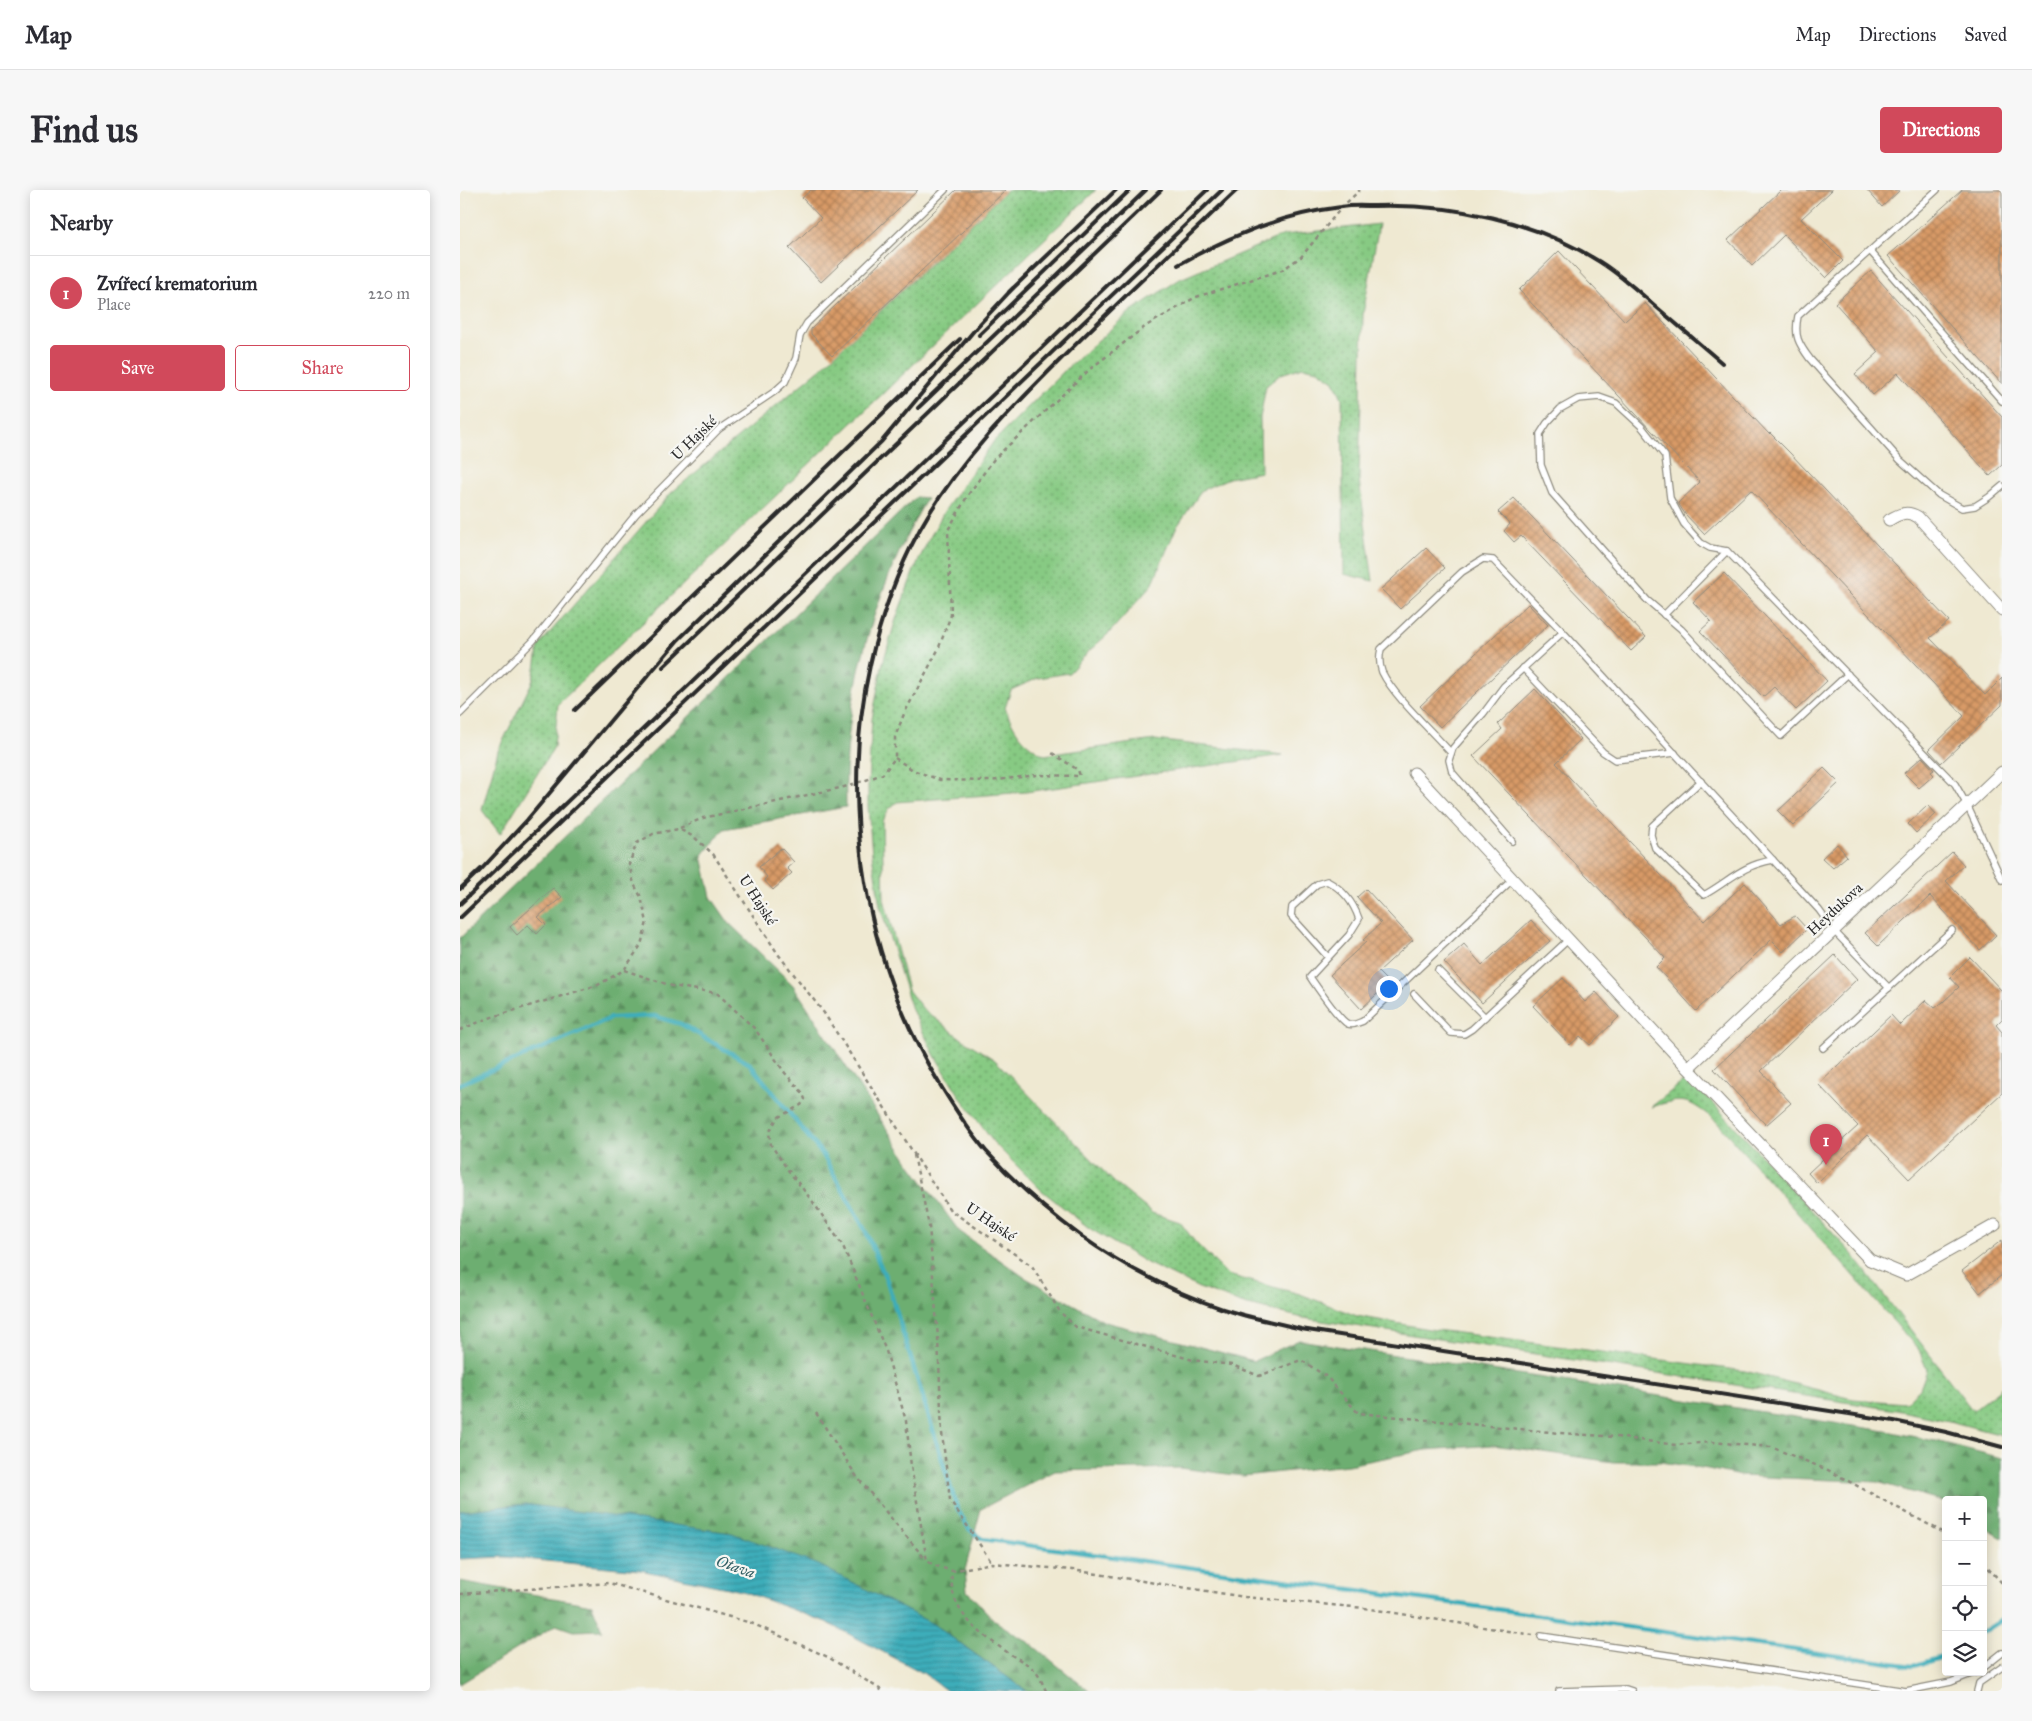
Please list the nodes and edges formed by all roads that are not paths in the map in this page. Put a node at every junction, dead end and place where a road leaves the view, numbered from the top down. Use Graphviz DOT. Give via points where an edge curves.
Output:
graph roads {
  1 [pos="945,190"];
  2 [pos="1937,190"];
  3 [pos="1870,251"];
  4 [pos="2002,400"];
  5 [pos="2002,486"];
  6 [pos="1889,520"];
  7 [pos="1727,551"];
  8 [pos="2002,610"];
  9 [pos="1664,614"];
  10 [pos="1563,632"];
  11 [pos="1523,668"];
  12 [pos="1848,674"];
  13 [pos="460,714"];
  14 [pos="1451,753"];
  15 [pos="1675,753"];
  16 [pos="2002,772"];
  17 [pos="1414,773"];
  18 [pos="1701,781"];
  19 [pos="1967,804"];
  20 [pos="1512,841"];
  21 [pos="1773,860"];
  22 [pos="1512,879"];
  23 [pos="2002,880"];
  24 [pos="1952,930"];
  25 [pos="1834,931"];
  26 [pos="1568,939"];
  27 [pos="1328,957"];
  28 [pos="1438,970"];
  29 [pos="1889,988"];
  30 [pos="1414,994"];
  31 [pos="1485,1017"];
  32 [pos="1824,1048"];
  33 [pos="1688,1068"];
  34 [pos="1999,1224"];
  35 [pos="1541,1636"];
  36 [pos="2002,1654"];
  37 [pos="1987,1665"];
  38 [pos="2002,1667"];
  39 [pos="1966,1676"];
  40 [pos="1559,1691"];
  41 [pos="1632,1691"];
  42 [pos="1906,1691"];
  43 [pos="1977,1691"];
  1 -- 13 [label="lane, U Hajské" via="806,322 785,382 720,428 636,514 532,641"];
  2 -- 3 [label="lane"];
  3 -- 4 [label="lane"];
  3 -- 5 [label="lane" via="1798,316 1795,330 1799,344 1900,460 1939,495 1962,508 1974,506"];
  6 -- 8 [label="street" via="1905,512 1918,517"];
  7 -- 9 [label="lane"];
  7 -- 9 [label="lane" via="1701,543 1684,524 1670,498 1665,456 1641,426 1616,403 1600,397 1578,400 1560,409 1540,434 1541,465 1552,493 1647,600"];
  7 -- 12 [label="lane"];
  9 -- 12 [label="lane" via="1781,736"];
  10 -- 11 [label="lane"];
  10 -- 14 [label="lane" via="1493,560 1483,559 1462,572 1382,649 1379,656 1381,670 1390,686"];
  10 -- 15 [label="lane"];
  11 -- 14 [label="lane" via="1504,686"];
  11 -- 15 [label="lane" via="1603,752 1615,760"];
  12 -- 19 [label="lane" via="1955,784"];
  14 -- 20 [label="lane" via="1452,772"];
  15 -- 18 [label="lane"];
  16 -- 19 [label="street, Heydukova"];
  17 -- 22 [label="street"];
  18 -- 21 [label="lane"];
  18 -- 21 [label="lane" via="1652,826 1655,848 1704,895 1741,870"];
  19 -- 23 [label="lane"];
  19 -- 25 [label="street, Heydukova"];
  21 -- 25 [label="lane"];
  22 -- 26 [label="street"];
  22 -- 27 [label="lane" via="1363,1021 1356,1024 1348,1024 1338,1015 1310,977"];
  24 -- 29 [label="lane"];
  25 -- 29 [label="lane"];
  25 -- 33 [label="street, Heydukova"];
  26 -- 31 [label="lane"];
  26 -- 33 [label="street"];
  27 -- 27 [label="lane" via="1359,920 1353,904 1338,886 1327,881 1317,884 1292,907 1291,916"];
  28 -- 31 [label="lane"];
  29 -- 32 [label="lane"];
  30 -- 31 [label="lane" via="1451,1033 1464,1034"];
  33 -- 34 [label="street" via="1870,1260 1906,1275"];
  35 -- 42 [label="lane"];
  36 -- 37 [label="lane"];
  38 -- 43 [label="lane" via="1979,1683"];
  39 -- 42 [label="lane"];
  40 -- 41 [label="lane"];
}
